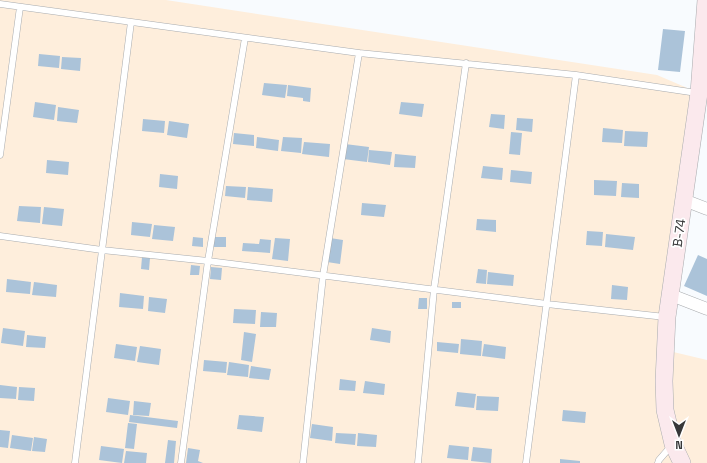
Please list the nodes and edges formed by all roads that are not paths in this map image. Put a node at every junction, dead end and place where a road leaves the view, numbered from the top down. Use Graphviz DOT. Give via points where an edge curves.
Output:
graph roads {
  1 [pos="0,4"];
  2 [pos="707,4"];
  3 [pos="20,6"];
  4 [pos="131,22"];
  5 [pos="245,38"];
  6 [pos="359,53"];
  7 [pos="466,63"];
  8 [pos="576,75"];
  9 [pos="701,103"];
  10 [pos="0,155"];
  11 [pos="684,200"];
  12 [pos="707,209"];
  13 [pos="0,236"];
  14 [pos="102,250"];
  15 [pos="208,261"];
  16 [pos="323,276"];
  17 [pos="434,289"];
  18 [pos="670,295"];
  19 [pos="547,304"];
  20 [pos="707,309"];
  21 [pos="666,317"];
  22 [pos="673,444"];
  23 [pos="75,463"];
  24 [pos="181,463"];
  25 [pos="303,463"];
  26 [pos="418,463"];
  27 [pos="526,463"];
  28 [pos="658,463"];
  29 [pos="682,463"];
  1 -- 3 [label="lane"];
  2 -- 9 [label="street, B-74"];
  3 -- 4 [label="lane"];
  3 -- 10 [label="lane"];
  4 -- 5 [label="lane"];
  4 -- 14 [label="lane"];
  5 -- 6 [label="lane"];
  5 -- 15 [label="lane"];
  6 -- 7 [label="lane"];
  6 -- 16 [label="lane"];
  7 -- 8 [label="lane"];
  7 -- 17 [label="lane"];
  8 -- 9 [label="lane"];
  8 -- 19 [label="lane"];
  9 -- 11 [label="street, B-74"];
  11 -- 12 [label="street"];
  11 -- 18 [label="street, B-74"];
  13 -- 14 [label="lane"];
  14 -- 15 [label="lane"];
  14 -- 23 [label="lane"];
  15 -- 16 [label="lane"];
  15 -- 24 [label="lane"];
  16 -- 17 [label="lane"];
  16 -- 25 [label="lane"];
  17 -- 19 [label="lane"];
  17 -- 26 [label="lane"];
  18 -- 20 [label="street"];
  18 -- 21 [label="street, B-74"];
  19 -- 21 [label="lane"];
  19 -- 27 [label="lane"];
  21 -- 22 [label="street, B-74" via="665,410"];
  22 -- 28 [label="lane"];
  22 -- 29 [label="street, B-74"];
}
